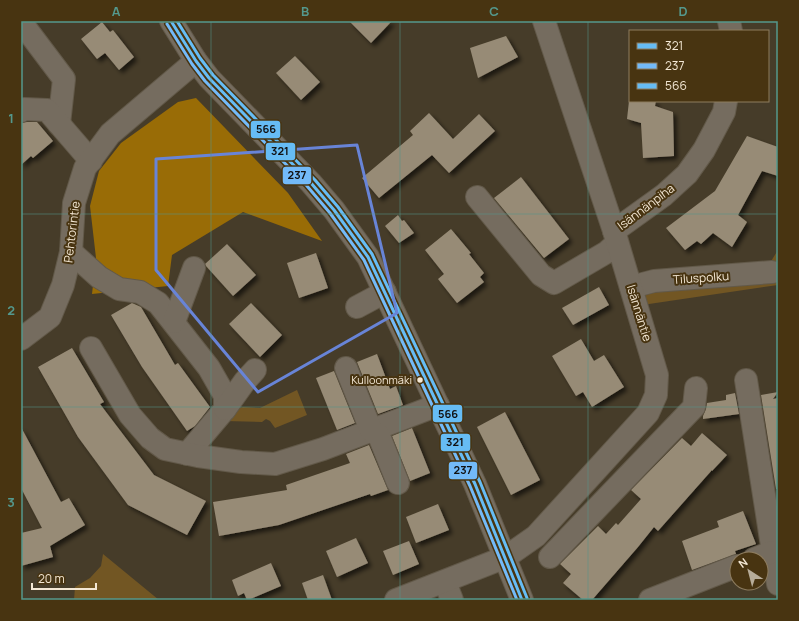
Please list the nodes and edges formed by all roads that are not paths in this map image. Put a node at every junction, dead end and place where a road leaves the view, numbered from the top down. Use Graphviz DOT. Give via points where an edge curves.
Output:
graph roads {
  1 [pos="171,21"];
  2 [pos="544,21"];
  3 [pos="21,22"];
  4 [pos="196,61"];
  5 [pos="726,102"];
  6 [pos="21,111"];
  7 [pos="58,124"];
  8 [pos="91,160"];
  9 [pos="477,197"];
  10 [pos="615,237"];
  11 [pos="71,252"];
  12 [pos="194,268"];
  13 [pos="772,272"];
  14 [pos="631,286"];
  15 [pos="384,292"];
  16 [pos="357,307"];
  17 [pos="174,322"];
  18 [pos="21,339"];
  19 [pos="91,348"];
  20 [pos="346,368"];
  21 [pos="255,370"];
  22 [pos="746,380"];
  23 [pos="696,388"];
  24 [pos="438,405"];
  25 [pos="225,410"];
  26 [pos="371,430"];
  27 [pos="187,454"];
  28 [pos="398,484"];
  29 [pos="763,551"];
  30 [pos="506,557"];
  31 [pos="550,557"];
  32 [pos="769,567"];
  33 [pos="729,569"];
  34 [pos="778,584"];
  35 [pos="449,591"];
  36 [pos="396,600"];
  37 [pos="522,600"];
  38 [pos="650,600"];
  1 -- 4 [label="street"];
  2 -- 10 [label="street, Isännäntie"];
  3 -- 7 [label="street" via="64,79"];
  4 -- 8 [label="street, Pehtorintie" via="110,134"];
  4 -- 15 [label="street" via="209,78 334,210 368,257"];
  5 -- 10 [label="street, Isännänpiha" via="724,112 704,150 687,174"];
  6 -- 7 [label="street" via="47,110"];
  7 -- 8 [label="street"];
  8 -- 11 [label="street, Pehtorintie" via="85,168 74,203"];
  9 -- 10 [label="street, Isännänpiha" via="541,275 554,282 607,252"];
  10 -- 14 [label="street, Isännäntie"];
  11 -- 17 [label="street" via="100,277 119,289 140,292 158,303"];
  11 -- 18 [label="street, Pehtorintie" via="63,285 50,316"];
  12 -- 17 [label="street"];
  13 -- 14 [label="street, Tiluspolku" via="654,281"];
  14 -- 30 [label="street, Isännäntie" via="657,375 656,395 648,413 536,536"];
  15 -- 16 [label="street"];
  15 -- 24 [label="street"];
  17 -- 25 [label="street" via="209,368 225,396"];
  19 -- 27 [label="street" via="130,416 150,438 165,449"];
  20 -- 26 [label="street"];
  21 -- 25 [label="street"];
  22 -- 29 [label="street"];
  23 -- 31 [label="street" via="694,407"];
  24 -- 26 [label="street"];
  24 -- 30 [label="street"];
  25 -- 27 [label="street"];
  26 -- 27 [label="street" via="275,464"];
  26 -- 28 [label="street" via="379,436"];
  30 -- 35 [label="street, Isännäntie"];
  30 -- 37 [label="street"];
  32 -- 34 [label="street"];
  33 -- 38 [label="street"];
  35 -- 36 [label="street, Isännäntie"];
}
